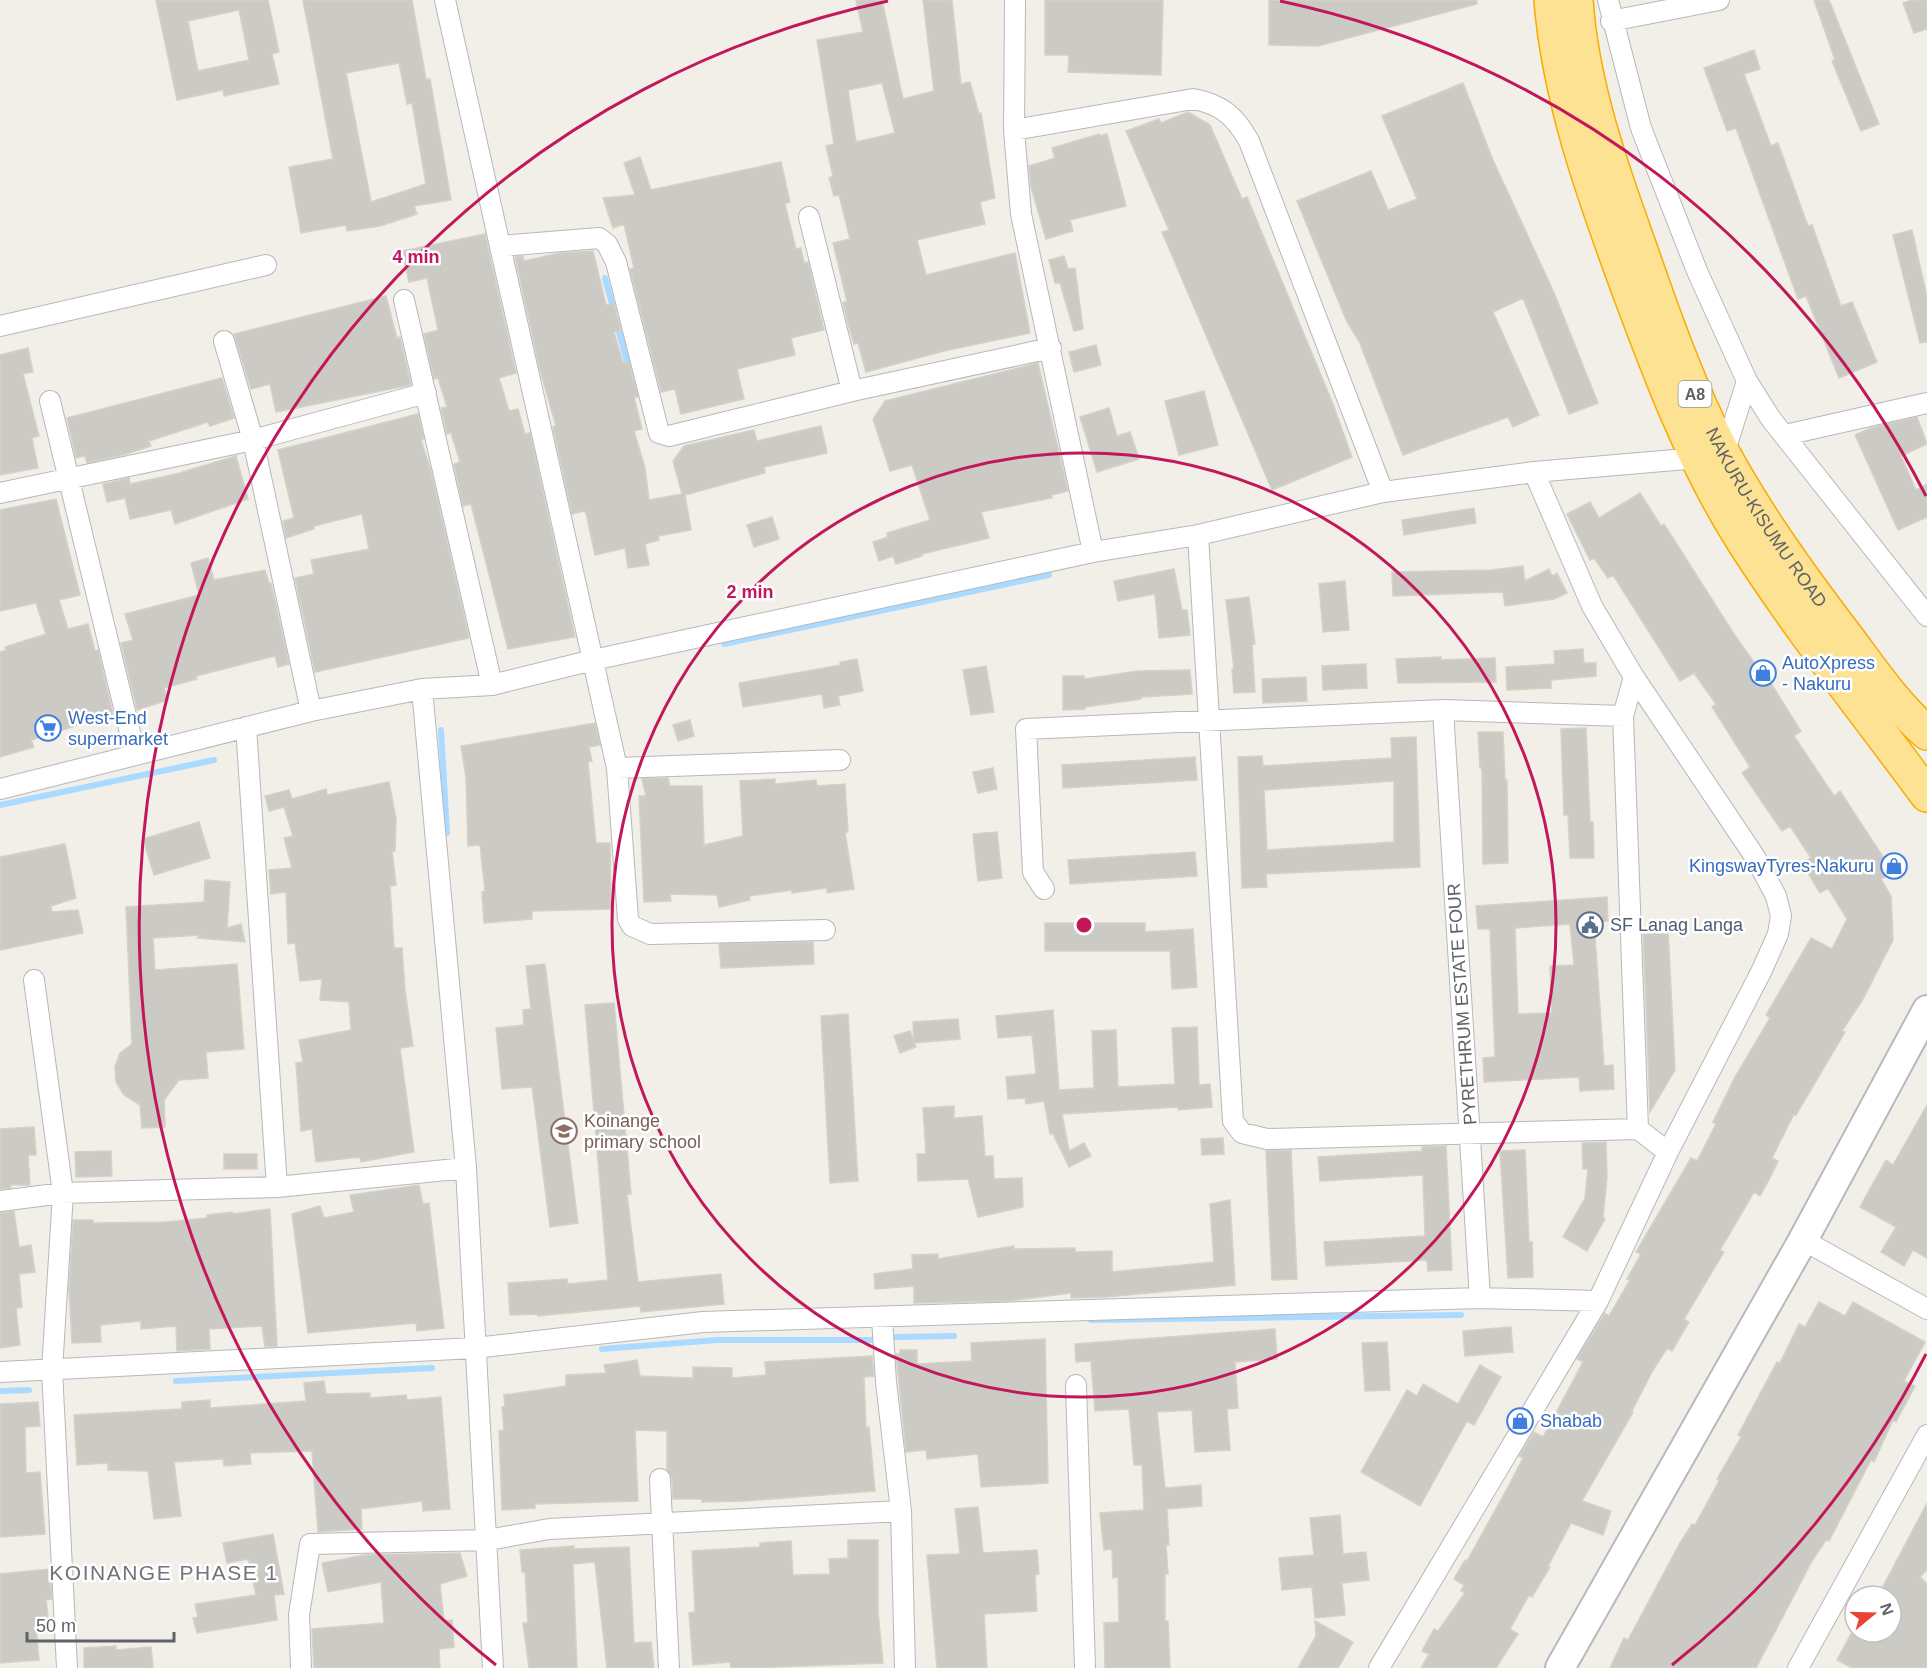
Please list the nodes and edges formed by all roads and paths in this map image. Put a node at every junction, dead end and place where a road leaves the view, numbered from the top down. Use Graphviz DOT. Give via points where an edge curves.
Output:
graph roads {
  1 [pos="445,0"];
  2 [pos="1015,0"];
  3 [pos="1551,0"];
  4 [pos="1576,0"];
  5 [pos="1608,0"];
  6 [pos="1719,0"];
  7 [pos="1611,21"];
  8 [pos="1014,130"];
  9 [pos="809,217"];
  10 [pos="500,246"];
  11 [pos="266,265"];
  12 [pos="404,300"];
  13 [pos="0,326"];
  14 [pos="224,341"];
  15 [pos="1051,348"];
  16 [pos="1747,381"];
  17 [pos="852,391"];
  18 [pos="426,393"];
  19 [pos="50,401"];
  20 [pos="1927,403"];
  21 [pos="1785,435"];
  22 [pos="253,440"];
  23 [pos="1711,456"];
  24 [pos="1534,472"];
  25 [pos="69,480"];
  26 [pos="1383,492"];
  27 [pos="0,493"];
  28 [pos="1198,535"];
  29 [pos="1093,552"];
  30 [pos="1927,616"];
  31 [pos="593,660"];
  32 [pos="1634,677"];
  33 [pos="492,685"];
  34 [pos="422,688"];
  35 [pos="1443,710"];
  36 [pos="311,711"];
  37 [pos="1623,716"];
  38 [pos="1208,722"];
  39 [pos="246,727"];
  40 [pos="1927,733"];
  41 [pos="135,753"];
  42 [pos="840,760"];
  43 [pos="617,768"];
  44 [pos="0,789"];
  45 [pos="1927,795"];
  46 [pos="1044,889"];
  47 [pos="825,930"];
  48 [pos="34,980"];
  49 [pos="1925,1017"];
  50 [pos="1638,1129"];
  51 [pos="1470,1133"];
  52 [pos="1668,1152"];
  53 [pos="466,1168"];
  54 [pos="277,1187"];
  55 [pos="63,1192"];
  56 [pos="0,1201"];
  57 [pos="1803,1240"];
  58 [pos="1480,1298"];
  59 [pos="1598,1301"];
  60 [pos="1927,1309"];
  61 [pos="882,1318"];
  62 [pos="474,1348"];
  63 [pos="52,1370"];
  64 [pos="0,1372"];
  65 [pos="1076,1385"];
  66 [pos="1927,1435"];
  67 [pos="660,1479"];
  68 [pos="900,1511"];
  69 [pos="661,1523"];
  70 [pos="488,1540"];
  71 [pos="68,1668"];
  72 [pos="301,1668"];
  73 [pos="493,1668"];
  74 [pos="669,1668"];
  75 [pos="905,1668"];
  76 [pos="1085,1668"];
  77 [pos="1379,1668"];
  78 [pos="1560,1668"];
  79 [pos="1798,1668"];
  1 -- 10 [label="street"];
  2 -- 8 [label="street"];
  3 -- 23 [label="highway, NAKURU-KISUMU ROAD / A8" via="1563,79 1598,206 1651,351"];
  4 -- 23 [label="highway, NAKURU-KISUMU ROAD / A8" via="1595,109"];
  5 -- 7 [label="street"];
  6 -- 7 [label="street"];
  7 -- 16 [label="street" via="1641,128 1697,271"];
  8 -- 15 [label="street" via="1021,214"];
  8 -- 26 [label="street" via="1193,99 1227,111 1249,141"];
  9 -- 17 [label="street"];
  10 -- 17 [label="street" via="598,238 607,244 616,262 659,433 669,436"];
  10 -- 31 [label="street"];
  11 -- 13 [label="street"];
  12 -- 18 [label="street"];
  14 -- 22 [label="street"];
  15 -- 17 [label="street"];
  15 -- 29 [label="street"];
  16 -- 21 [label="street"];
  16 -- 23 [label="street"];
  18 -- 22 [label="street"];
  18 -- 33 [label="street"];
  19 -- 25 [label="street"];
  20 -- 21 [label="street"];
  21 -- 30 [label="street"];
  22 -- 25 [label="street"];
  22 -- 36 [label="street"];
  23 -- 24 [label="street"];
  23 -- 40 [label="highway, NAKURU-KISUMU ROAD / A8" via="1755,508 1894,700"];
  23 -- 45 [label="highway, NAKURU-KISUMU ROAD / A8" via="1742,540"];
  24 -- 26 [label="street"];
  24 -- 32 [label="street" via="1592,606"];
  25 -- 27 [label="street"];
  25 -- 41 [label="street"];
  26 -- 28 [label="street"];
  28 -- 29 [label="street"];
  28 -- 38 [label="street"];
  29 -- 31 [label="street"];
  31 -- 33 [label="street"];
  31 -- 43 [label="street"];
  32 -- 37 [label="street"];
  32 -- 52 [label="street" via="1755,857 1776,896 1781,916 1778,934 1761,972"];
  33 -- 34 [label="street"];
  34 -- 36 [label="street"];
  34 -- 53 [label="street"];
  35 -- 37 [label="street"];
  35 -- 38 [label="street"];
  35 -- 51 [label="street, PYRETHRUM ESTATE FOUR"];
  36 -- 39 [label="street"];
  37 -- 50 [label="street"];
  38 -- 46 [label="street" via="1026,729 1033,872"];
  38 -- 51 [label="street" via="1233,1121 1242,1133 1267,1139"];
  39 -- 41 [label="street"];
  39 -- 54 [label="street"];
  41 -- 44 [label="street"];
  42 -- 43 [label="street"];
  43 -- 47 [label="street" via="628,919 632,926 650,934"];
  48 -- 55 [label="street"];
  49 -- 57 [label="street"];
  50 -- 51 [label="street"];
  50 -- 52 [label="street"];
  51 -- 58 [label="street, PYRETHRUM ESTATE FOUR"];
  52 -- 59 [label="street"];
  53 -- 54 [label="street"];
  53 -- 62 [label="street"];
  54 -- 55 [label="street"];
  55 -- 56 [label="street"];
  55 -- 63 [label="street"];
  57 -- 60 [label="street"];
  57 -- 78 [label="street"];
  58 -- 59 [label="street"];
  58 -- 61 [label="street"];
  59 -- 77 [label="street"];
  61 -- 62 [label="street" via="703,1322"];
  61 -- 68 [label="street"];
  62 -- 63 [label="street"];
  62 -- 70 [label="street"];
  63 -- 64 [label="street"];
  63 -- 71 [label="street"];
  65 -- 76 [label="street"];
  66 -- 79 [label="street"];
  67 -- 69 [label="street"];
  68 -- 69 [label="street"];
  68 -- 75 [label="street"];
  69 -- 70 [label="street" via="549,1529"];
  69 -- 74 [label="street"];
  70 -- 72 [label="street" via="310,1544 298,1615"];
  70 -- 73 [label="street"];
}
